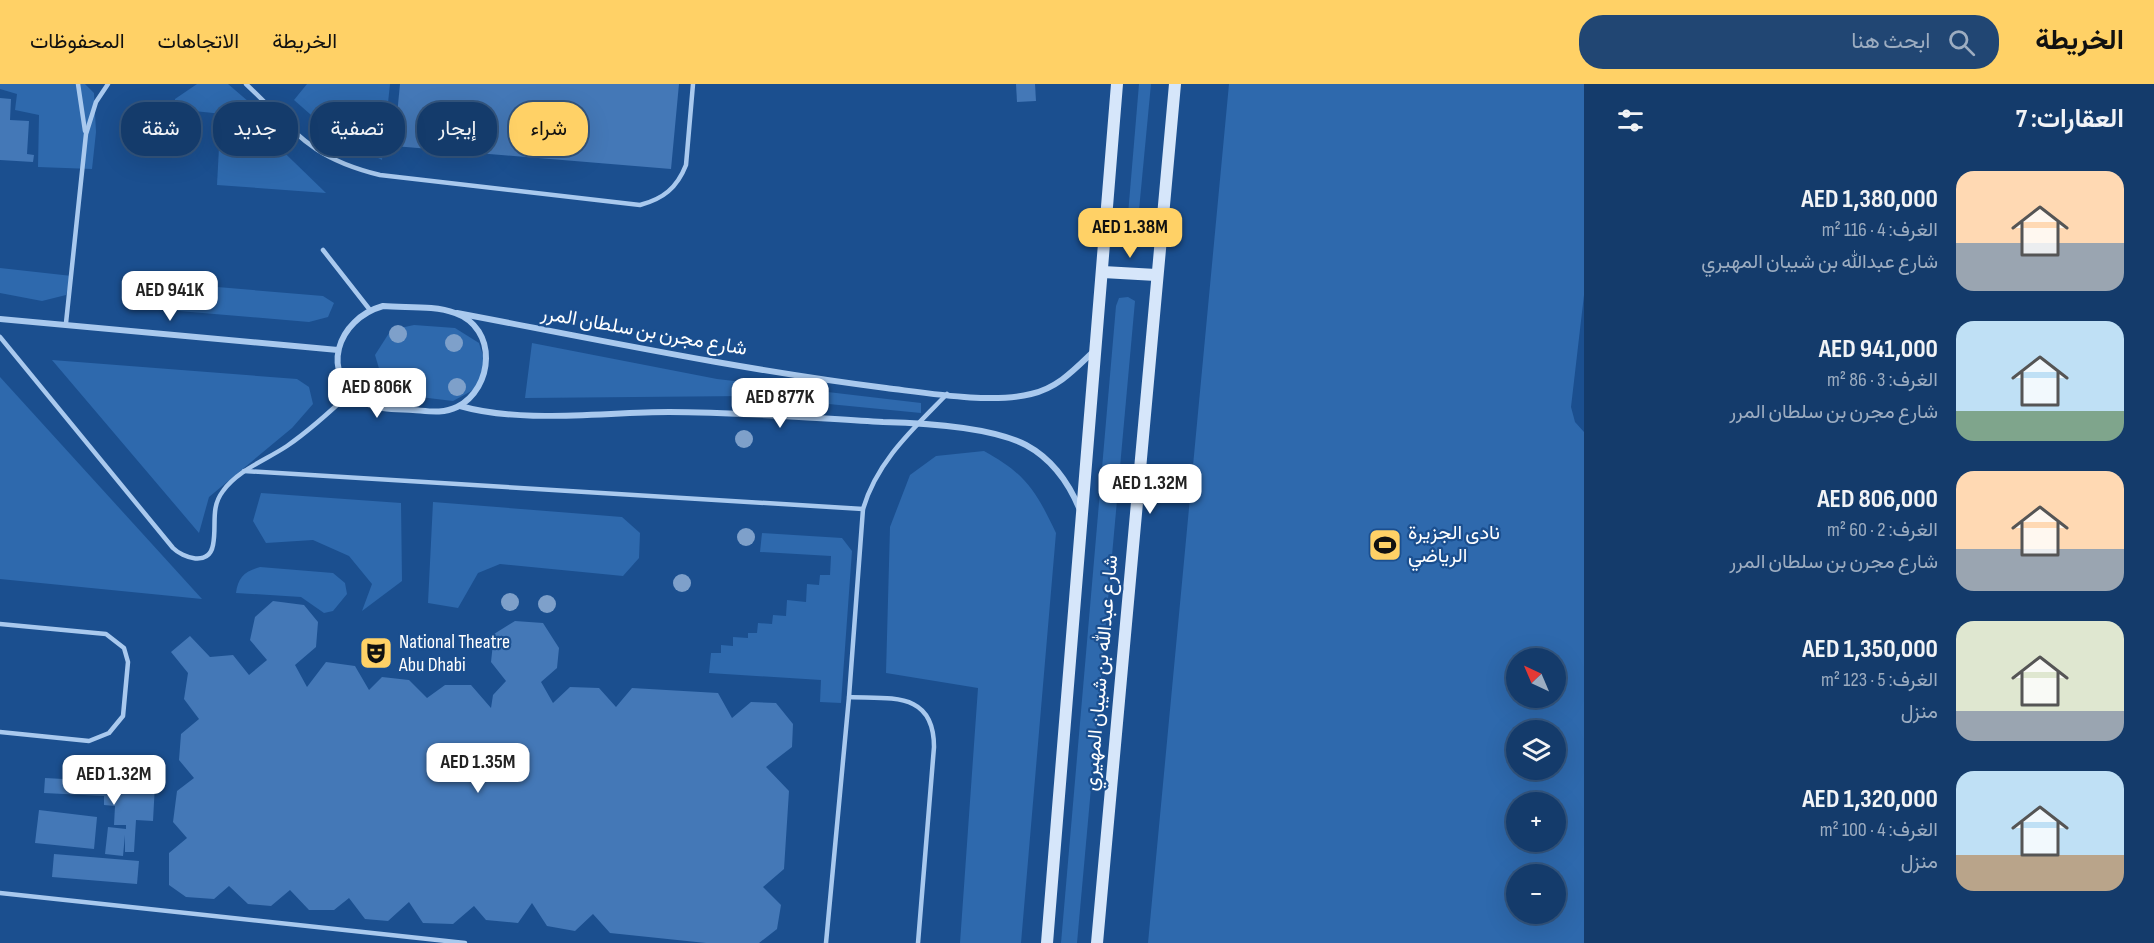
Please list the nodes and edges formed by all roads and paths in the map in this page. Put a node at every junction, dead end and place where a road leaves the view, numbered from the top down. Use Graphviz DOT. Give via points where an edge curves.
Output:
graph roads {
  1 [pos="78,84"];
  2 [pos="108,84"];
  3 [pos="246,84"];
  4 [pos="693,84"];
  5 [pos="1116,84"];
  6 [pos="1175,84"];
  7 [pos="86,134"];
  8 [pos="323,250"];
  9 [pos="1103,272"];
  10 [pos="1156,275"];
  11 [pos="370,310"];
  12 [pos="457,313"];
  13 [pos="0,319"];
  14 [pos="66,323"];
  15 [pos="0,337"];
  16 [pos="1097,349"];
  17 [pos="338,350"];
  18 [pos="351,392"];
  19 [pos="947,394"];
  20 [pos="460,405"];
  21 [pos="918,423"];
  22 [pos="244,471"];
  23 [pos="863,509"];
  24 [pos="1082,513"];
  25 [pos="0,624"];
  26 [pos="849,697"];
  27 [pos="0,732"];
  28 [pos="0,892"];
  29 [pos="465,943"];
  30 [pos="826,943"];
  31 [pos="918,943"];
  32 [pos="1047,943"];
  33 [pos="1097,943"];
  1 -- 7 [label="lane"];
  2 -- 7 [label="lane" via="96,102"];
  3 -- 4 [label="lane" via="306,143 360,170 640,205 664,196 681,177 686,165"];
  5 -- 9 [label="street, شارع عبدالله بن شيبان المهيري"];
  6 -- 10 [label="street, شارع عبدالله بن شيبان المهيري"];
  7 -- 14 [label="lane"];
  8 -- 11 [label="lane"];
  9 -- 10 [label="street"];
  9 -- 16 [label="street, شارع عبدالله بن شيبان المهيري"];
  10 -- 33 [label="street, شارع عبدالله بن شيبان المهيري"];
  11 -- 12 [label="street" via="383,306"];
  11 -- 17 [label="street" via="349,326"];
  12 -- 19 [label="street, شارع مجرن بن سلطان المرر" via="783,374"];
  12 -- 20 [label="street" via="483,339 487,363 480,386"];
  13 -- 14 [label="street"];
  14 -- 17 [label="street"];
  15 -- 22 [label="lane" via="180,555 198,559 213,547 215,506"];
  16 -- 19 [label="street, شارع مجرن بن سلطان المرر" via="1062,382 1033,394 1007,398"];
  16 -- 24 [label="street, شارع عبدالله بن شيبان المهيري"];
  17 -- 18 [label="street" via="340,372"];
  18 -- 20 [label="street" via="380,408 443,412"];
  18 -- 22 [label="lane" via="297,439"];
  19 -- 21 [label="lane"];
  20 -- 21 [label="street" via="506,414 671,412"];
  21 -- 23 [label="lane" via="886,459"];
  21 -- 24 [label="street" via="1007,436 1028,446 1060,474"];
  22 -- 23 [label="lane"];
  23 -- 26 [label="lane"];
  24 -- 32 [label="street, شارع عبدالله بن شيبان المهيري"];
  25 -- 27 [label="lane" via="106,634 119,642 128,662 123,716 109,734 89,741"];
  26 -- 30 [label="lane"];
  26 -- 31 [label="lane" via="905,700 921,708 932,723 934,747"];
  28 -- 29 [label="lane"];
}
